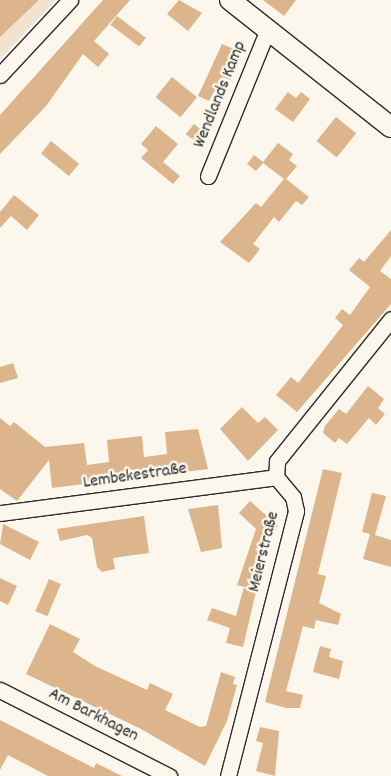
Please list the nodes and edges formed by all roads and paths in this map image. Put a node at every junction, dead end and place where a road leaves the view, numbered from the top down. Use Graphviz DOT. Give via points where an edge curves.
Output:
graph roads {
  1 [pos="70,0"];
  2 [pos="230,0"];
  3 [pos="268,29"];
  4 [pos="0,75"];
  5 [pos="391,127"];
  6 [pos="208,176"];
  7 [pos="391,318"];
  8 [pos="276,477"];
  9 [pos="1,515"];
  10 [pos="0,690"];
  11 [pos="169,776"];
  12 [pos="228,776"];
  1 -- 4 [label="street"];
  2 -- 3 [label="main road"];
  3 -- 5 [label="main road"];
  3 -- 6 [label="street, Wendlands Kamp"];
  7 -- 8 [label="street" via="277,461"];
  8 -- 9 [label="street, Lembekestraße"];
  8 -- 12 [label="street, Meierstraße" via="293,497 296,511"];
  10 -- 11 [label="street, Am Barkhagen"];
}
